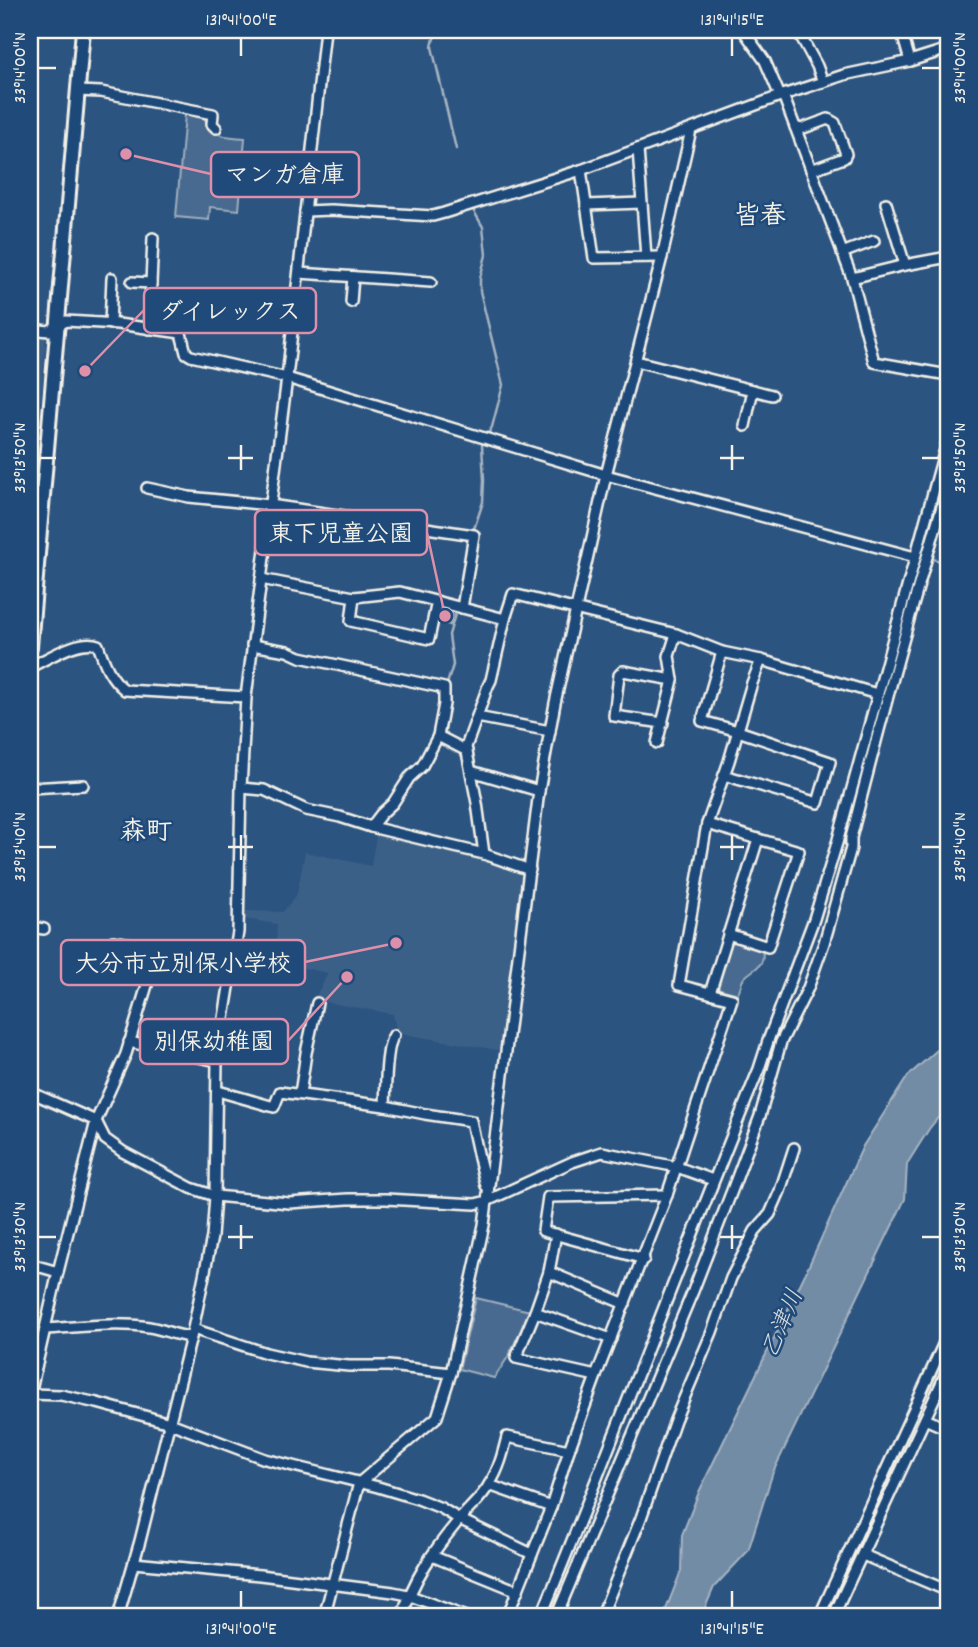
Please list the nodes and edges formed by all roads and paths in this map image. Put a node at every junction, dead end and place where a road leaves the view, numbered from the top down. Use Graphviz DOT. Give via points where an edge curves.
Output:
graph roads {
  1 [pos="83,30"];
  2 [pos="325,30"];
  3 [pos="743,30"];
  4 [pos="901,30"];
  5 [pos="799,33"];
  6 [pos="948,49"];
  7 [pos="910,61"];
  8 [pos="823,82"];
  9 [pos="77,91"];
  10 [pos="781,96"];
  11 [pos="795,127"];
  12 [pos="216,128"];
  13 [pos="691,130"];
  14 [pos="638,149"];
  15 [pos="580,170"];
  16 [pos="811,170"];
  17 [pos="642,203"];
  18 [pos="886,204"];
  19 [pos="586,205"];
  20 [pos="305,211"];
  21 [pos="153,238"];
  22 [pos="874,241"];
  23 [pos="842,253"];
  24 [pos="646,257"];
  25 [pos="662,257"];
  26 [pos="948,257"];
  27 [pos="905,265"];
  28 [pos="299,273"];
  29 [pos="353,277"];
  30 [pos="113,278"];
  31 [pos="852,278"];
  32 [pos="132,282"];
  33 [pos="432,282"];
  34 [pos="151,283"];
  35 [pos="351,302"];
  36 [pos="110,324"];
  37 [pos="57,325"];
  38 [pos="30,328"];
  39 [pos="149,329"];
  40 [pos="636,360"];
  41 [pos="948,375"];
  42 [pos="287,378"];
  43 [pos="753,390"];
  44 [pos="772,395"];
  45 [pos="745,426"];
  46 [pos="948,438"];
  47 [pos="946,455"];
  48 [pos="606,475"];
  49 [pos="948,487"];
  50 [pos="147,488"];
  51 [pos="270,505"];
  52 [pos="915,557"];
  53 [pos="33,572"];
  54 [pos="261,579"];
  55 [pos="354,597"];
  56 [pos="437,601"];
  57 [pos="462,608"];
  58 [pos="576,610"];
  59 [pos="505,619"];
  60 [pos="676,634"];
  61 [pos="252,645"];
  62 [pos="30,647"];
  63 [pos="722,652"];
  64 [pos="761,660"];
  65 [pos="30,667"];
  66 [pos="673,680"];
  67 [pos="877,694"];
  68 [pos="246,696"];
  69 [pos="477,716"];
  70 [pos="663,723"];
  71 [pos="550,731"];
  72 [pos="738,731"];
  73 [pos="438,736"];
  74 [pos="657,743"];
  75 [pos="467,751"];
  76 [pos="471,771"];
  77 [pos="724,775"];
  78 [pos="83,785"];
  79 [pos="30,788"];
  80 [pos="241,789"];
  81 [pos="539,791"];
  82 [pos="707,824"];
  83 [pos="371,827"];
  84 [pos="758,839"];
  85 [pos="484,854"];
  86 [pos="530,870"];
  87 [pos="30,927"];
  88 [pos="44,929"];
  89 [pos="728,934"];
  90 [pos="113,941"];
  91 [pos="710,993"];
  92 [pos="317,1003"];
  93 [pos="394,1035"];
  94 [pos="130,1042"];
  95 [pos="218,1061"];
  96 [pos="218,1091"];
  97 [pos="30,1092"];
  98 [pos="300,1094"];
  99 [pos="385,1106"];
  100 [pos="96,1121"];
  101 [pos="794,1148"];
  102 [pos="677,1167"];
  103 [pos="713,1180"];
  104 [pos="667,1195"];
  105 [pos="215,1196"];
  106 [pos="487,1196"];
  107 [pos="556,1234"];
  108 [pos="643,1259"];
  109 [pos="30,1264"];
  110 [pos="58,1272"];
  111 [pos="549,1272"];
  112 [pos="625,1304"];
  113 [pos="535,1312"];
  114 [pos="45,1329"];
  115 [pos="192,1333"];
  116 [pos="948,1334"];
  117 [pos="611,1339"];
  118 [pos="948,1369"];
  119 [pos="452,1373"];
  120 [pos="596,1376"];
  121 [pos="30,1394"];
  122 [pos="925,1419"];
  123 [pos="170,1423"];
  124 [pos="948,1429"];
  125 [pos="569,1450"];
  126 [pos="359,1483"];
  127 [pos="489,1485"];
  128 [pos="551,1507"];
  129 [pos="459,1519"];
  130 [pos="532,1554"];
  131 [pos="863,1555"];
  132 [pos="432,1556"];
  133 [pos="134,1563"];
  134 [pos="333,1584"];
  135 [pos="518,1591"];
  136 [pos="948,1591"];
  137 [pos="408,1595"];
  138 [pos="118,1617"];
  139 [pos="324,1617"];
  140 [pos="402,1617"];
  141 [pos="467,1617"];
  142 [pos="507,1617"];
  143 [pos="541,1617"];
  144 [pos="556,1617"];
  145 [pos="601,1617"];
  146 [pos="819,1617"];
  147 [pos="834,1617"];
  1 -- 9 [label="main road"];
  2 -- 20 [label="street"];
  3 -- 10 [label="street" via="765,61"];
  4 -- 7 [label="street"];
  5 -- 8 [label="street"];
  6 -- 7 [label="street"];
  7 -- 8 [label="street"];
  8 -- 10 [label="street"];
  9 -- 12 [label="street" via="213,114"];
  9 -- 37 [label="main road"];
  10 -- 11 [label="street"];
  10 -- 13 [label="street"];
  11 -- 16 [label="street"];
  11 -- 16 [label="street" via="802,129 828,119 835,123 844,158"];
  13 -- 14 [label="street"];
  13 -- 25 [label="street"];
  14 -- 15 [label="street"];
  14 -- 17 [label="street"];
  15 -- 19 [label="street"];
  15 -- 20 [label="street" via="433,216"];
  16 -- 23 [label="street"];
  17 -- 19 [label="street"];
  17 -- 24 [label="street"];
  18 -- 27 [label="street"];
  19 -- 24 [label="street" via="594,258"];
  20 -- 28 [label="street"];
  21 -- 34 [label="street"];
  22 -- 23 [label="street"];
  23 -- 31 [label="street"];
  24 -- 25 [label="street"];
  25 -- 40 [label="street"];
  26 -- 27 [label="street"];
  27 -- 31 [label="street"];
  28 -- 29 [label="street"];
  28 -- 42 [label="street"];
  29 -- 33 [label="street"];
  29 -- 35 [label="street"];
  30 -- 36 [label="street"];
  31 -- 41 [label="street" via="874,362"];
  32 -- 34 [label="street"];
  34 -- 39 [label="street"];
  36 -- 37 [label="street" via="64,321"];
  36 -- 39 [label="street"];
  37 -- 38 [label="street" via="48,331"];
  37 -- 53 [label="main road"];
  39 -- 42 [label="street" via="181,333 191,356"];
  40 -- 43 [label="street"];
  40 -- 48 [label="street"];
  42 -- 48 [label="street"];
  42 -- 51 [label="street"];
  43 -- 44 [label="street"];
  43 -- 45 [label="street"];
  46 -- 47 [label="street"];
  47 -- 52 [label="street"];
  48 -- 52 [label="street"];
  48 -- 58 [label="street"];
  49 -- 144 [label="street" via="887,696 824,943 781,1042 760,1116 693,1291"];
  50 -- 51 [label="street"];
  51 -- 54 [label="street"];
  51 -- 57 [label="street" via="474,535"];
  52 -- 67 [label="street"];
  53 -- 62 [label="main road"];
  54 -- 55 [label="street"];
  54 -- 61 [label="street"];
  55 -- 56 [label="street" via="400,592"];
  55 -- 56 [label="street" via="351,621 429,639"];
  56 -- 57 [label="street"];
  57 -- 59 [label="street"];
  58 -- 59 [label="street" via="513,594"];
  58 -- 60 [label="street"];
  58 -- 71 [label="street"];
  59 -- 69 [label="street"];
  60 -- 63 [label="street"];
  60 -- 66 [label="street" via="669,656"];
  61 -- 68 [label="street"];
  61 -- 73 [label="street" via="443,688"];
  63 -- 64 [label="street"];
  63 -- 72 [label="street" via="702,721"];
  64 -- 67 [label="street"];
  64 -- 72 [label="street"];
  65 -- 68 [label="street" via="75,646 94,643 116,684 125,690"];
  66 -- 70 [label="street"];
  66 -- 70 [label="street" via="623,671 619,675 614,716"];
  67 -- 103 [label="street" via="814,919"];
  68 -- 80 [label="street"];
  69 -- 71 [label="street"];
  69 -- 75 [label="street"];
  70 -- 74 [label="street"];
  71 -- 81 [label="street"];
  72 -- 77 [label="street"];
  72 -- 77 [label="street" via="830,762 818,803"];
  73 -- 75 [label="street"];
  73 -- 83 [label="street" via="422,766"];
  75 -- 76 [label="street"];
  76 -- 81 [label="street"];
  76 -- 85 [label="street"];
  77 -- 82 [label="street"];
  78 -- 79 [label="street"];
  80 -- 83 [label="street" via="264,790 306,810"];
  80 -- 95 [label="street" via="238,932"];
  81 -- 86 [label="street"];
  82 -- 84 [label="street"];
  82 -- 91 [label="street" via="679,985"];
  83 -- 85 [label="street"];
  84 -- 89 [label="street"];
  84 -- 89 [label="street" via="799,851 768,947"];
  85 -- 86 [label="street"];
  86 -- 106 [label="street"];
  87 -- 88 [label="street"];
  89 -- 91 [label="street"];
  90 -- 94 [label="street" via="143,946 148,982"];
  91 -- 102 [label="street" via="732,999"];
  92 -- 98 [label="street"];
  93 -- 99 [label="street" via="388,1048"];
  94 -- 95 [label="street"];
  94 -- 100 [label="street"];
  95 -- 96 [label="street"];
  96 -- 98 [label="street" via="274,1107 280,1092"];
  96 -- 105 [label="street"];
  97 -- 100 [label="street"];
  98 -- 99 [label="street"];
  99 -- 106 [label="street" via="471,1121"];
  100 -- 105 [label="street" via="105,1139 123,1153"];
  100 -- 110 [label="street"];
  101 -- 145 [label="street" via="774,1206 731,1278"];
  102 -- 103 [label="street"];
  102 -- 104 [label="street"];
  102 -- 106 [label="street" via="603,1153"];
  103 -- 143 [label="street"];
  104 -- 107 [label="street" via="548,1197 543,1231"];
  104 -- 108 [label="street"];
  105 -- 106 [label="street" via="289,1203 400,1199 475,1204"];
  105 -- 115 [label="street" via="212,1237"];
  106 -- 119 [label="street"];
  107 -- 108 [label="street"];
  107 -- 111 [label="street"];
  108 -- 112 [label="street"];
  109 -- 110 [label="street"];
  110 -- 114 [label="street"];
  111 -- 112 [label="street"];
  111 -- 113 [label="street"];
  112 -- 117 [label="street"];
  113 -- 117 [label="street"];
  113 -- 120 [label="street" via="516,1358"];
  114 -- 115 [label="street" via="138,1326 181,1337"];
  114 -- 121 [label="street"];
  115 -- 119 [label="street" via="306,1362"];
  115 -- 123 [label="street"];
  116 -- 146 [label="street"];
  117 -- 120 [label="street"];
  118 -- 122 [label="street"];
  119 -- 126 [label="street" via="437,1418"];
  120 -- 125 [label="street"];
  121 -- 123 [label="street" via="61,1395"];
  122 -- 124 [label="street"];
  122 -- 131 [label="street"];
  123 -- 126 [label="street" via="265,1459"];
  123 -- 133 [label="street"];
  125 -- 127 [label="street" via="507,1437"];
  125 -- 128 [label="street"];
  126 -- 129 [label="street" via="418,1499"];
  126 -- 134 [label="street"];
  127 -- 128 [label="street"];
  127 -- 129 [label="street"];
  128 -- 130 [label="street"];
  129 -- 130 [label="street"];
  129 -- 132 [label="street"];
  130 -- 135 [label="street"];
  131 -- 136 [label="street"];
  131 -- 147 [label="street"];
  132 -- 135 [label="street"];
  132 -- 137 [label="street"];
  133 -- 134 [label="street"];
  133 -- 138 [label="street"];
  134 -- 137 [label="street"];
  134 -- 139 [label="street"];
  135 -- 142 [label="street"];
  137 -- 140 [label="street"];
  137 -- 141 [label="street"];
}
